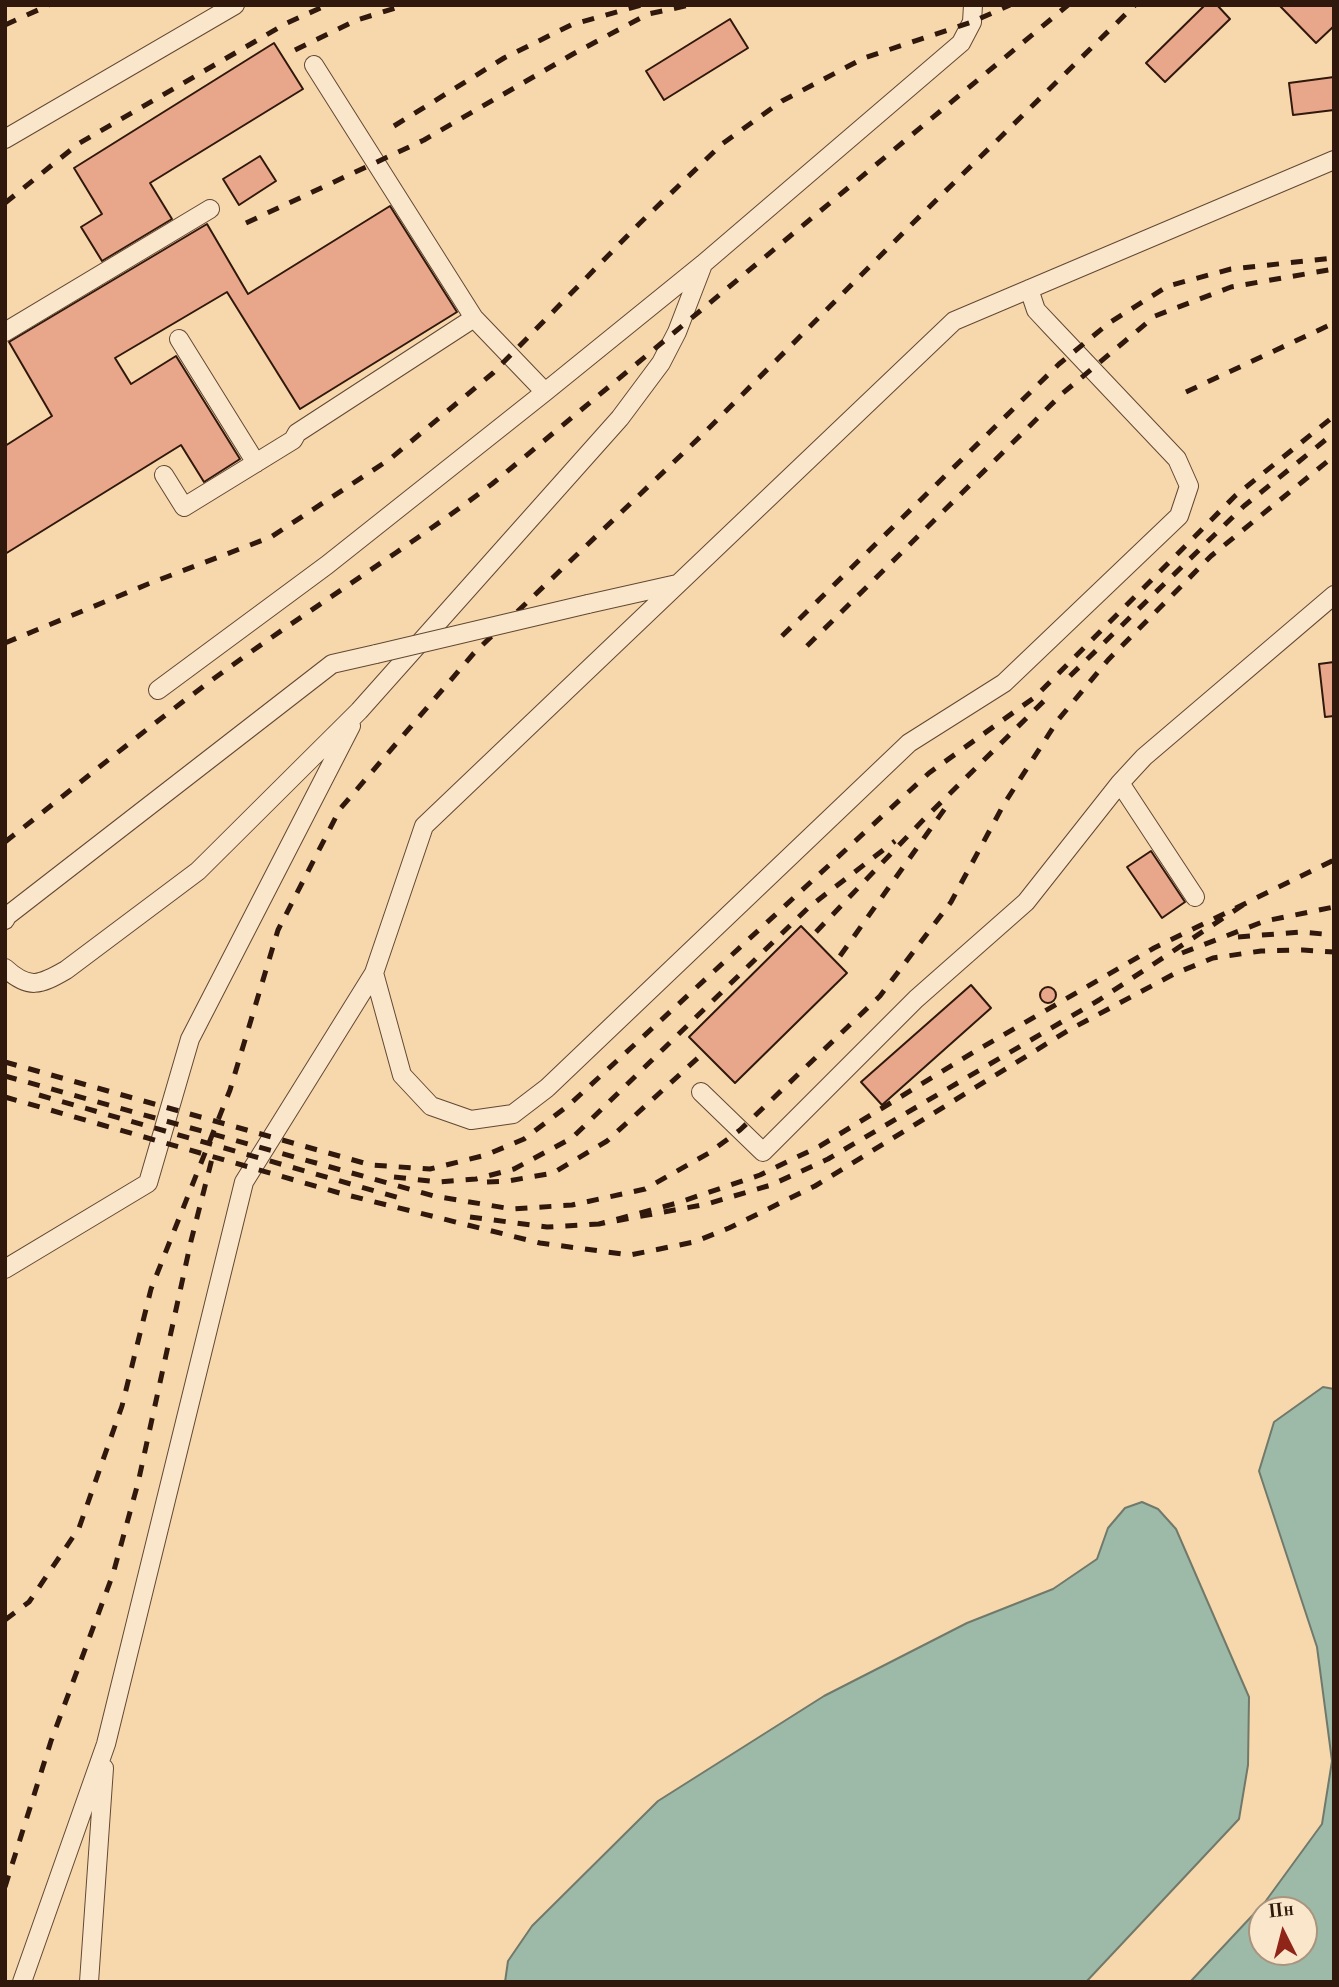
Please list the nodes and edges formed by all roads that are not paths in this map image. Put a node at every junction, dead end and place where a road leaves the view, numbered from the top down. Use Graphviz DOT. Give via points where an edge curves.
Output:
graph roads {
  1 [pos="236,5"];
  2 [pos="973,5"];
  3 [pos="314,65"];
  4 [pos="5,139"];
  5 [pos="1334,160"];
  6 [pos="210,209"];
  7 [pos="703,264"];
  8 [pos="1029,289"];
  9 [pos="474,318"];
  10 [pos="5,332"];
  11 [pos="179,339"];
  12 [pos="545,391"];
  13 [pos="256,463"];
  14 [pos="164,475"];
  15 [pos="678,584"];
  16 [pos="1334,595"];
  17 [pos="158,690"];
  18 [pos="359,711"];
  19 [pos="1120,783"];
  20 [pos="1195,897"];
  21 [pos="5,920"];
  22 [pos="5,968"];
  23 [pos="374,973"];
  24 [pos="701,1092"];
  25 [pos="5,1269"];
  26 [pos="106,1744"];
  27 [pos="22,1982"];
  28 [pos="89,1982"];
  1 -- 4 [label="lane"];
  2 -- 7 [label="lane" via="972,22 961,43"];
  3 -- 9 [label="lane"];
  5 -- 8 [label="lane"];
  6 -- 10 [label="lane"];
  7 -- 12 [label="lane"];
  7 -- 18 [label="lane" via="661,363 620,418"];
  8 -- 15 [label="lane" via="954,321"];
  8 -- 23 [label="lane" via="1036,310 1177,458 1189,486 1180,516 1004,683 909,743 547,1088 513,1114 471,1120 431,1105 402,1074"];
  9 -- 12 [label="lane"];
  9 -- 13 [label="lane"];
  11 -- 13 [label="lane"];
  12 -- 17 [label="lane" via="327,565"];
  13 -- 14 [label="lane" via="184,507"];
  15 -- 21 [label="lane, bridge" via="332,664"];
  15 -- 23 [label="lane" via="424,826"];
  16 -- 19 [label="lane" via="1144,757"];
  18 -- 22 [label="lane" via="198,871 66,970 44,983 19,981"];
  18 -- 25 [label="lane" via="190,1039 148,1183"];
  19 -- 20 [label="lane"];
  19 -- 24 [label="lane" via="1026,902 916,999 763,1152"];
  23 -- 26 [label="lane" via="244,1182"];
  26 -- 27 [label="lane"];
  26 -- 28 [label="lane"];
}
